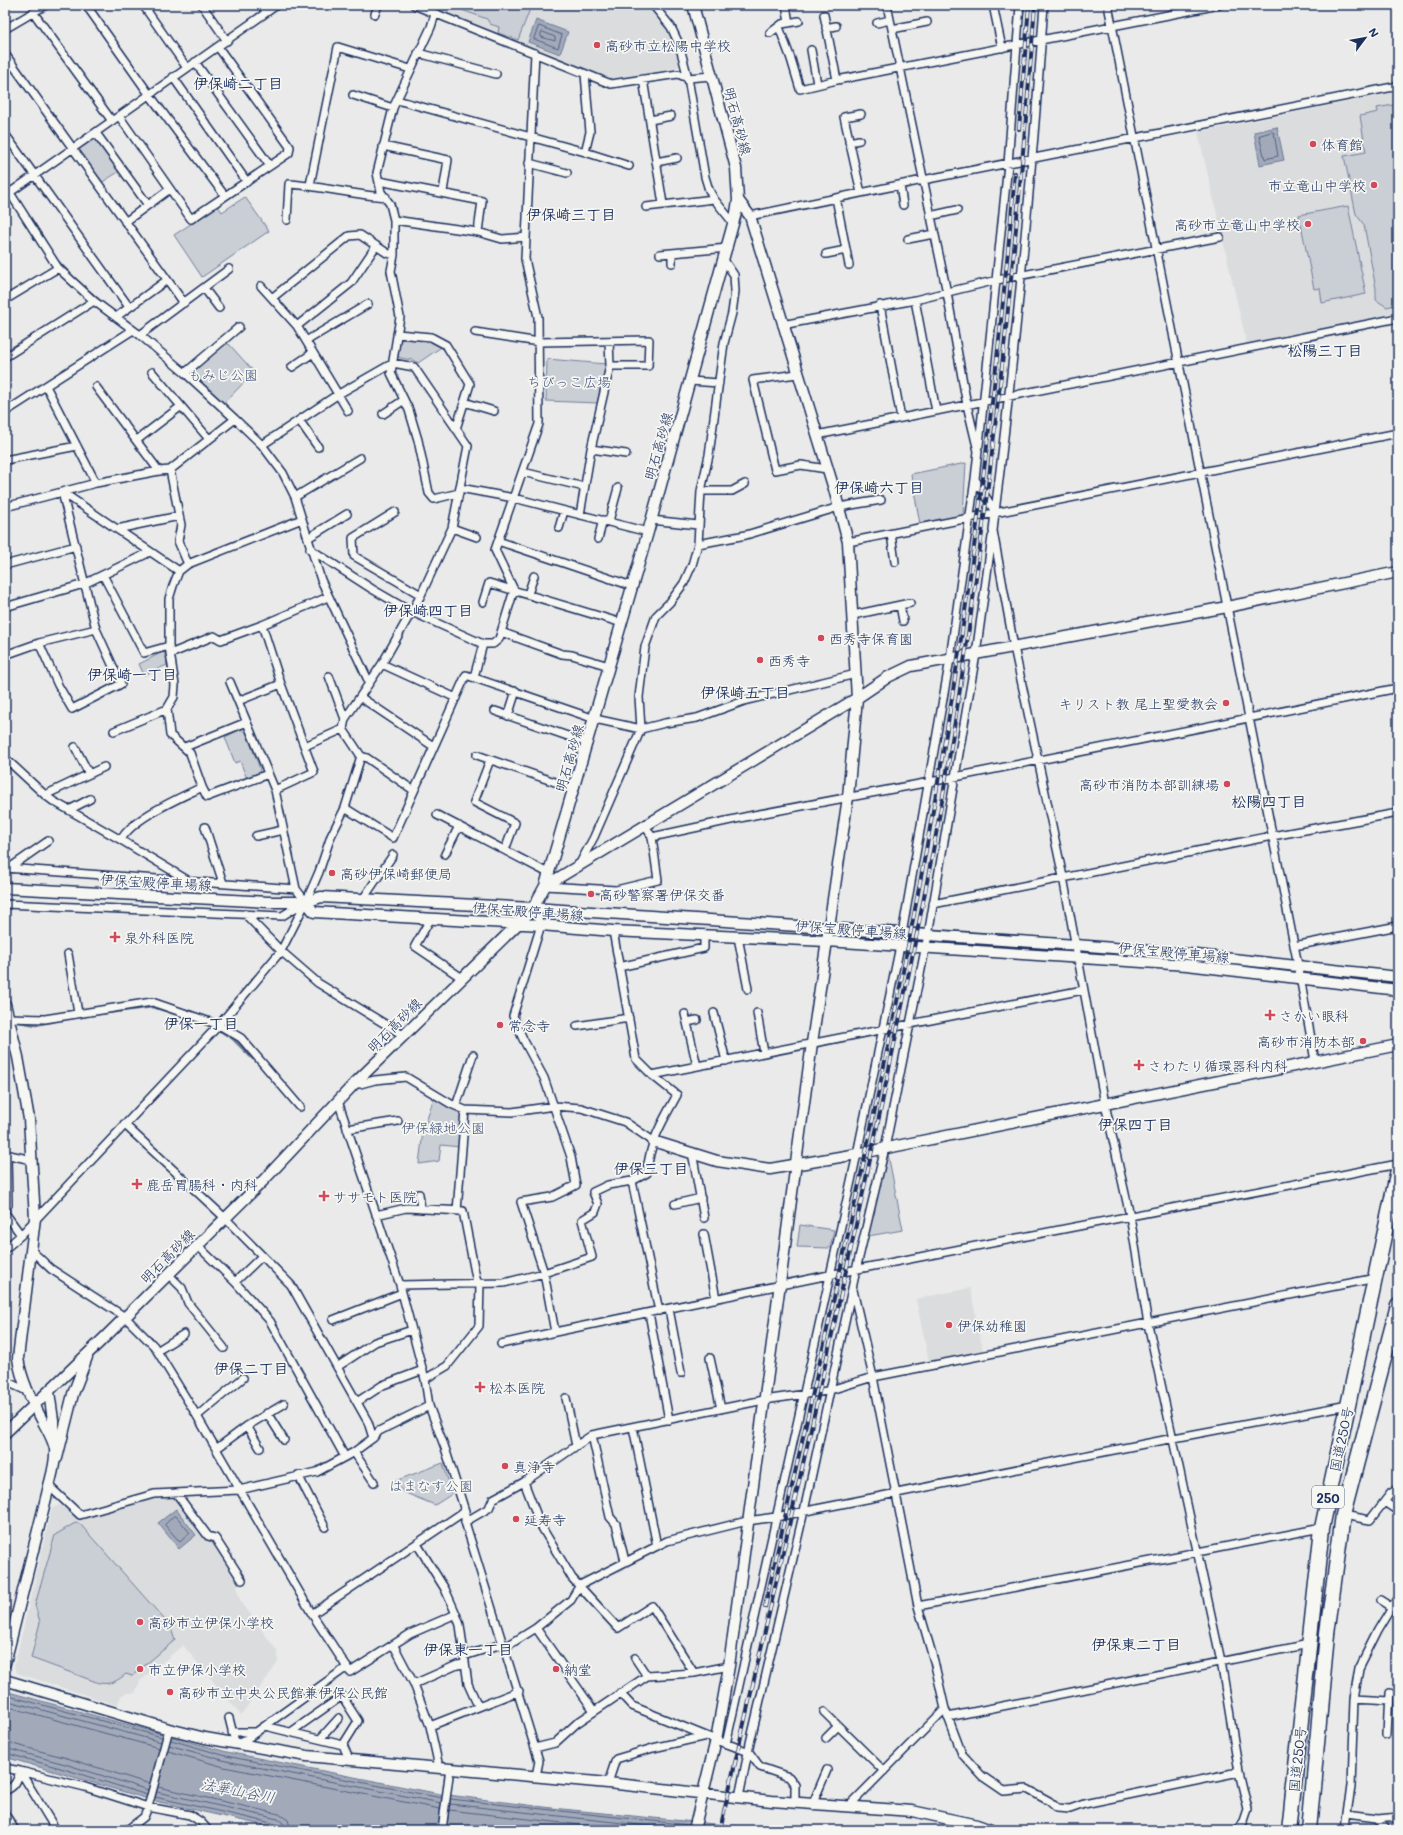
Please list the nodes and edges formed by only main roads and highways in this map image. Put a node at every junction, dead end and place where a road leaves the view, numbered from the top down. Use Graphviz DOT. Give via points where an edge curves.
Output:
graph roads {
  1 [pos="1398,1170"];
  2 [pos="1398,1305"];
  3 [pos="1289,1830"];
  4 [pos="1309,1830"];
  1 -- 3 [label="highway, 国道250号 / 250" via="1322,1528"];
  2 -- 4 [label="highway, 国道250号 / 250" via="1343,1516 1327,1634"];
}
